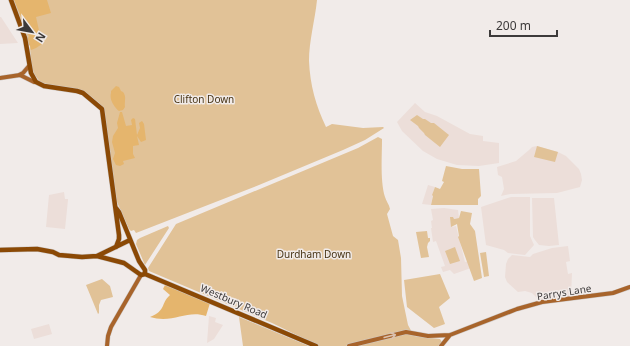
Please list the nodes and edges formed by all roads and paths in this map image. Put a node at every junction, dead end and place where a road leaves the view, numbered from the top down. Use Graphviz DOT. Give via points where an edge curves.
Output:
graph roads {
  1 [pos="11,0"];
  2 [pos="29,66"];
  3 [pos="16,76"];
  4 [pos="0,78"];
  5 [pos="36,82"];
  6 [pos="116,208"];
  7 [pos="130,240"];
  8 [pos="116,247"];
  9 [pos="0,250"];
  10 [pos="108,251"];
  11 [pos="96,256"];
  12 [pos="108,258"];
  13 [pos="139,261"];
  14 [pos="132,268"];
  15 [pos="143,274"];
  16 [pos="630,287"];
  17 [pos="450,335"];
  18 [pos="107,346"];
  19 [pos="316,346"];
  20 [pos="349,346"];
  21 [pos="441,346"];
  1 -- 2 [label="main road" via="25,38"];
  2 -- 3 [label="main road"];
  2 -- 5 [label="main road"];
  3 -- 4 [label="main road"];
  3 -- 5 [label="main road"];
  5 -- 6 [label="main road" via="44,86 83,93 102,109"];
  6 -- 7 [label="main road"];
  6 -- 8 [label="main road" via="119,239"];
  7 -- 8 [label="main road"];
  7 -- 13 [label="main road"];
  8 -- 10 [label="main road"];
  9 -- 11 [label="main road" via="33,249 71,257"];
  10 -- 11 [label="main road"];
  10 -- 12 [label="main road"];
  11 -- 12 [label="main road, Westbury Road"];
  12 -- 14 [label="main road, Westbury Road"];
  13 -- 14 [label="main road" via="138,266"];
  13 -- 15 [label="main road" via="145,270"];
  14 -- 15 [label="main road, Westbury Road"];
  15 -- 18 [label="main road" via="108,333"];
  15 -- 19 [label="main road, Westbury Road"];
  16 -- 17 [label="main road, Parrys Lane" via="613,292 542,302"];
  20 -- 17 [label="main road, Parrys Lane, one-way" via="406,332 428,336"];
  17 -- 21 [label="main road"];
}
